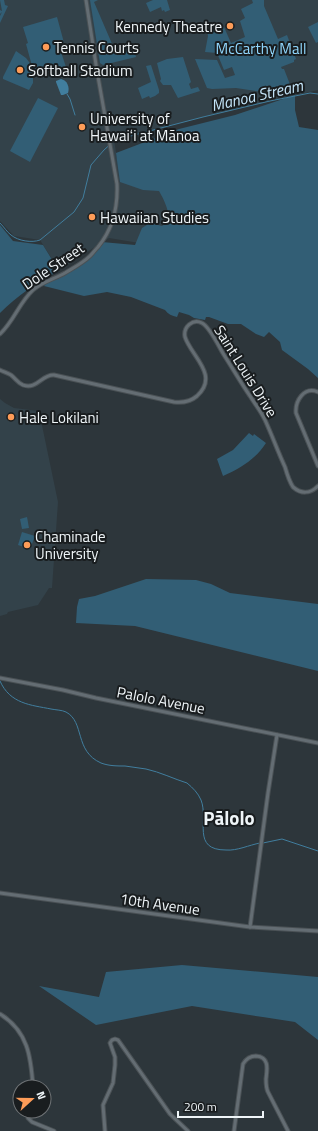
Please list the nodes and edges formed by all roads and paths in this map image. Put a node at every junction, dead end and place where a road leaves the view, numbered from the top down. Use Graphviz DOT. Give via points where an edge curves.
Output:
graph roads {
  1 [pos="86,0"];
  2 [pos="0,334"];
  3 [pos="0,370"];
  4 [pos="318,392"];
  5 [pos="318,466"];
  6 [pos="318,486"];
  7 [pos="2,678"];
  8 [pos="277,735"];
  9 [pos="318,742"];
  10 [pos="0,893"];
  11 [pos="250,927"];
  12 [pos="318,931"];
  13 [pos="0,1014"];
  14 [pos="32,1079"];
  15 [pos="29,1119"];
  16 [pos="54,1131"];
  17 [pos="105,1131"];
  18 [pos="188,1131"];
  19 [pos="234,1131"];
  20 [pos="288,1131"];
  1 -- 2 [label="street, Dole Street" via="117,184 112,224 90,256 34,289"];
  3 -- 6 [label="street, Saint Louis Drive" via="27,386 53,374 174,402 185,402 198,395 205,381 203,366 185,334 190,323 200,322 212,334 264,418 293,487 306,493"];
  4 -- 5 [label="street, Saint Louis Drive" via="310,390 303,394 297,402 296,413"];
  7 -- 8 [label="street, Palolo Avenue"];
  8 -- 9 [label="street, Palolo Avenue"];
  8 -- 11 [label="street"];
  10 -- 11 [label="street, 10th Avenue"];
  11 -- 12 [label="street, 10th Avenue"];
  13 -- 14 [label="street" via="16,1028 28,1048"];
  15 -- 16 [label="street"];
  17 -- 18 [label="street" via="103,1105 113,1083 115,1057 110,1043 115,1039 170,1114"];
  19 -- 20 [label="street" via="243,1064 248,1058 255,1056 262,1058 268,1067 266,1086"];
}
